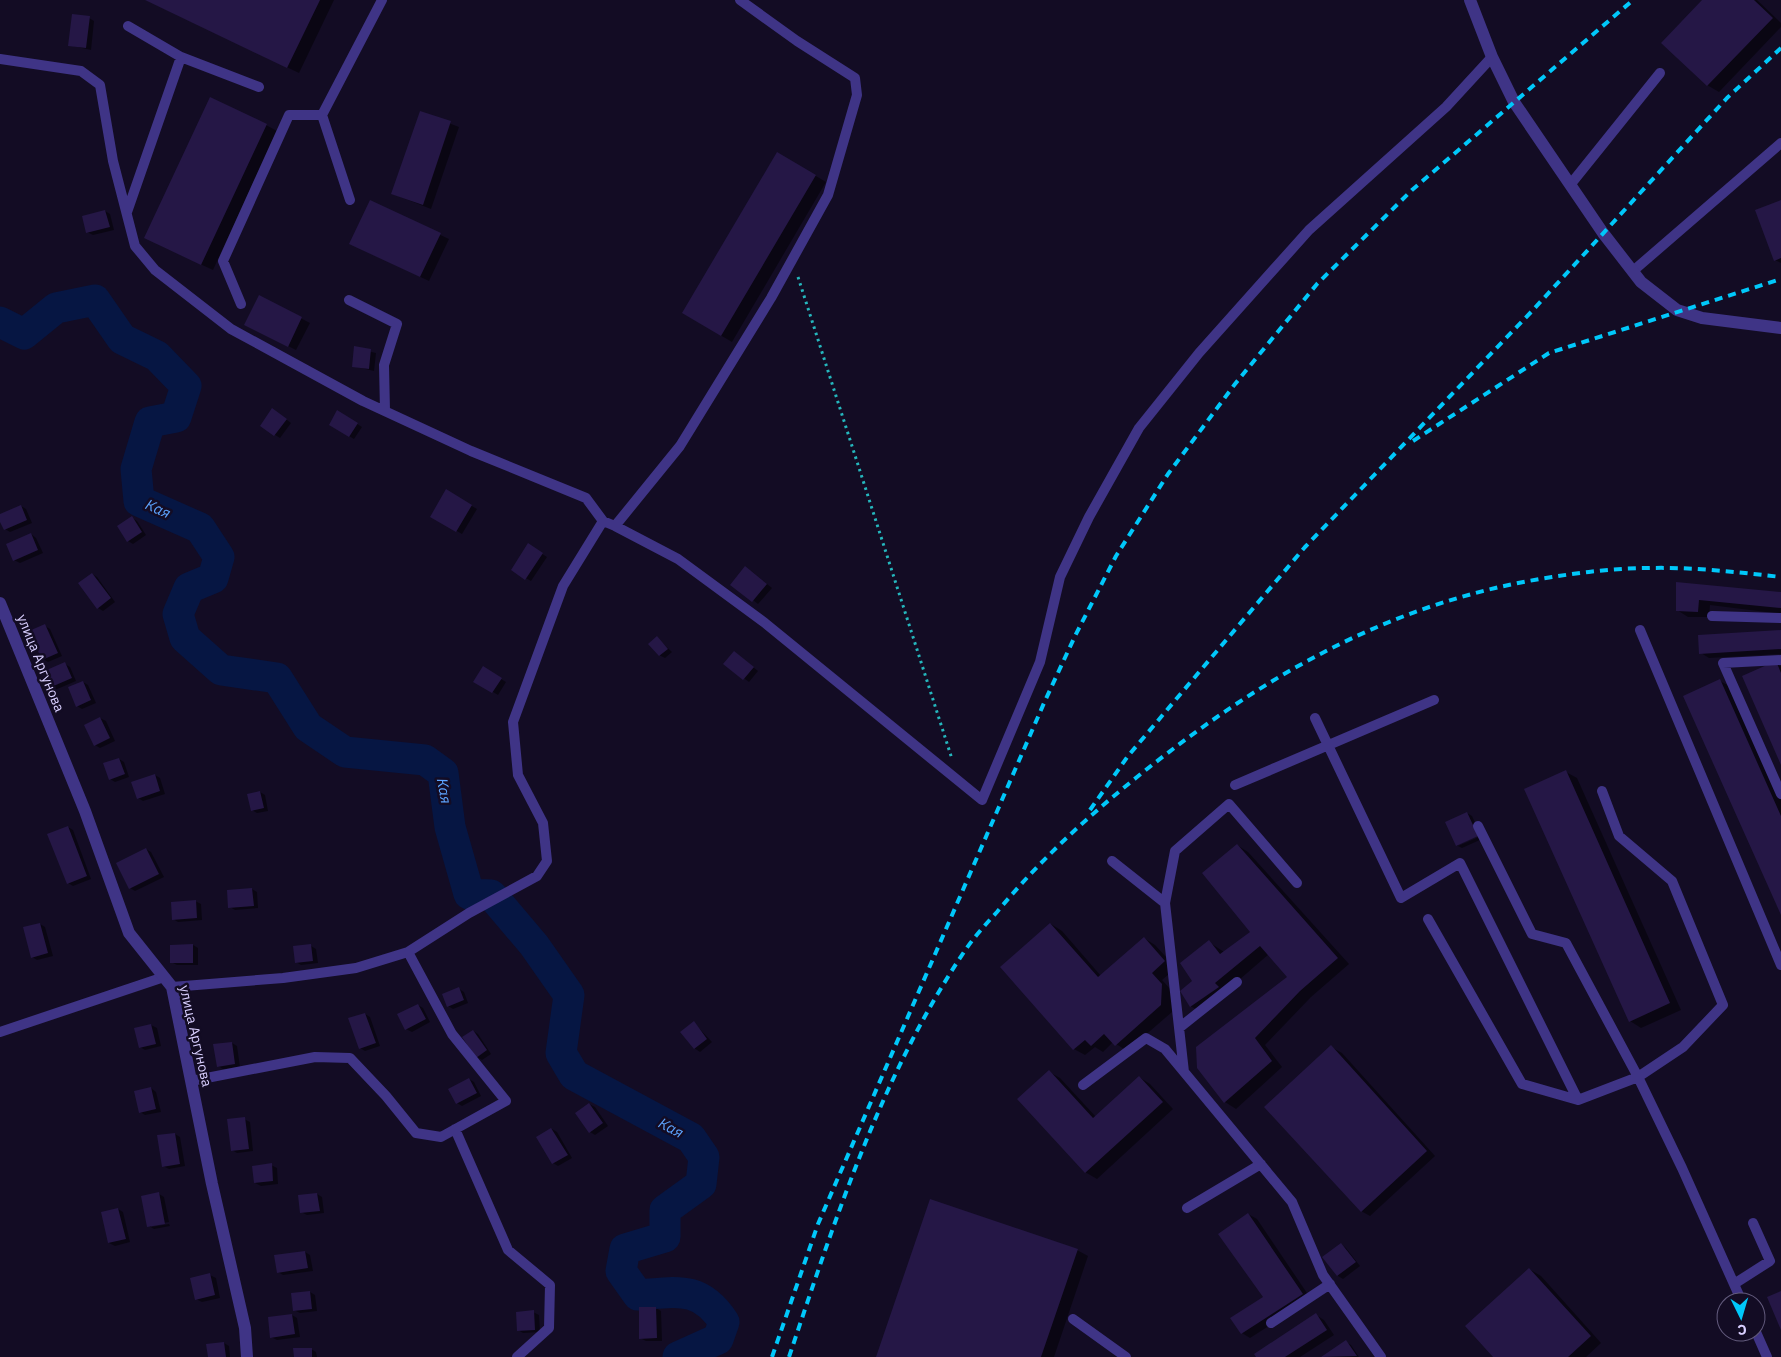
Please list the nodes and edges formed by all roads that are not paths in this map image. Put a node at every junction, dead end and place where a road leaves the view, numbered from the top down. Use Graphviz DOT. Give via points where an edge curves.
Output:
graph roads {
  1 [pos="382,0"];
  2 [pos="740,0"];
  3 [pos="1470,0"];
  4 [pos="128,26"];
  5 [pos="1492,56"];
  6 [pos="181,57"];
  7 [pos="0,59"];
  8 [pos="1660,73"];
  9 [pos="259,87"];
  10 [pos="322,115"];
  11 [pos="1781,143"];
  12 [pos="1570,185"];
  13 [pos="350,200"];
  14 [pos="126,213"];
  15 [pos="1632,271"];
  16 [pos="349,300"];
  17 [pos="242,304"];
  18 [pos="1780,327"];
  19 [pos="385,412"];
  20 [pos="603,521"];
  21 [pos="615,526"];
  22 [pos="0,603"];
  23 [pos="1712,616"];
  24 [pos="1781,618"];
  25 [pos="1640,630"];
  26 [pos="1781,660"];
  27 [pos="1434,700"];
  28 [pos="1315,718"];
  29 [pos="1328,745"];
  30 [pos="1235,785"];
  31 [pos="1602,791"];
  32 [pos="1781,794"];
  33 [pos="1478,826"];
  34 [pos="1112,860"];
  35 [pos="1297,883"];
  36 [pos="1165,903"];
  37 [pos="1428,919"];
  38 [pos="408,952"];
  39 [pos="1781,965"];
  40 [pos="168,982"];
  41 [pos="1237,982"];
  42 [pos="1179,1028"];
  43 [pos="0,1032"];
  44 [pos="1184,1072"];
  45 [pos="1638,1077"];
  46 [pos="191,1081"];
  47 [pos="1082,1085"];
  48 [pos="1578,1100"];
  49 [pos="455,1129"];
  50 [pos="1261,1164"];
  51 [pos="1187,1208"];
  52 [pos="1753,1223"];
  53 [pos="1330,1284"];
  54 [pos="1734,1284"];
  55 [pos="1738,1292"];
  56 [pos="1073,1319"];
  57 [pos="1271,1323"];
  58 [pos="1760,1342"];
  59 [pos="248,1357"];
  60 [pos="517,1357"];
  61 [pos="1126,1357"];
  62 [pos="1381,1357"];
  63 [pos="1767,1357"];
  1 -- 10 [label="lane"];
  2 -- 21 [label="lane" via="856,78 857,96 828,195 792,260 680,446"];
  3 -- 5 [label="street"];
  4 -- 6 [label="lane"];
  5 -- 12 [label="street" via="1514,102"];
  5 -- 21 [label="lane" via="1446,107 1309,230 1199,353 1139,428 1088,517 1060,576 1040,662 982,800 765,623 678,559"];
  6 -- 9 [label="lane"];
  6 -- 14 [label="lane"];
  7 -- 14 [label="lane" via="81,71 100,85"];
  8 -- 12 [label="lane"];
  10 -- 13 [label="lane"];
  10 -- 17 [label="lane" via="289,115 223,261"];
  11 -- 15 [label="lane"];
  12 -- 15 [label="street"];
  14 -- 19 [label="lane" via="135,246 155,270 231,329"];
  15 -- 18 [label="street" via="1677,310 1702,318"];
  16 -- 19 [label="lane" via="397,324 384,365"];
  19 -- 20 [label="lane" via="586,498"];
  20 -- 21 [label="lane"];
  20 -- 38 [label="lane" via="563,586 513,722 518,775 543,823 547,861 537,876 469,913"];
  22 -- 40 [label="street, улица Аргунова" via="85,810 129,933"];
  23 -- 24 [label="lane"];
  25 -- 39 [label="lane"];
  26 -- 32 [label="lane" via="1723,663"];
  27 -- 29 [label="lane"];
  28 -- 29 [label="lane"];
  29 -- 30 [label="lane"];
  29 -- 48 [label="lane" via="1401,898 1460,863"];
  31 -- 45 [label="lane" via="1620,836 1672,881 1723,1005 1683,1047"];
  33 -- 45 [label="lane" via="1532,934 1566,943"];
  34 -- 36 [label="lane"];
  35 -- 36 [label="lane" via="1229,804 1175,851"];
  36 -- 42 [label="lane"];
  37 -- 48 [label="lane" via="1522,1084"];
  38 -- 40 [label="lane" via="356,968 283,978"];
  38 -- 49 [label="lane" via="452,1034 506,1101"];
  40 -- 43 [label="lane"];
  40 -- 46 [label="street, улица Аргунова"];
  41 -- 42 [label="lane"];
  42 -- 44 [label="lane"];
  44 -- 47 [label="lane" via="1165,1049 1146,1038"];
  44 -- 50 [label="lane"];
  45 -- 48 [label="lane"];
  45 -- 54 [label="lane"];
  46 -- 49 [label="lane" via="315,1057 350,1058 416,1133 441,1137"];
  46 -- 59 [label="street, улица Аргунова" via="245,1328"];
  49 -- 60 [label="lane" via="508,1250 550,1285 549,1328"];
  50 -- 51 [label="lane"];
  50 -- 53 [label="lane" via="1292,1202"];
  52 -- 54 [label="lane" via="1770,1261"];
  53 -- 57 [label="lane"];
  53 -- 62 [label="lane"];
  54 -- 55 [label="lane"];
  56 -- 61 [label="lane"];
  58 -- 63 [label="lane"];
}
